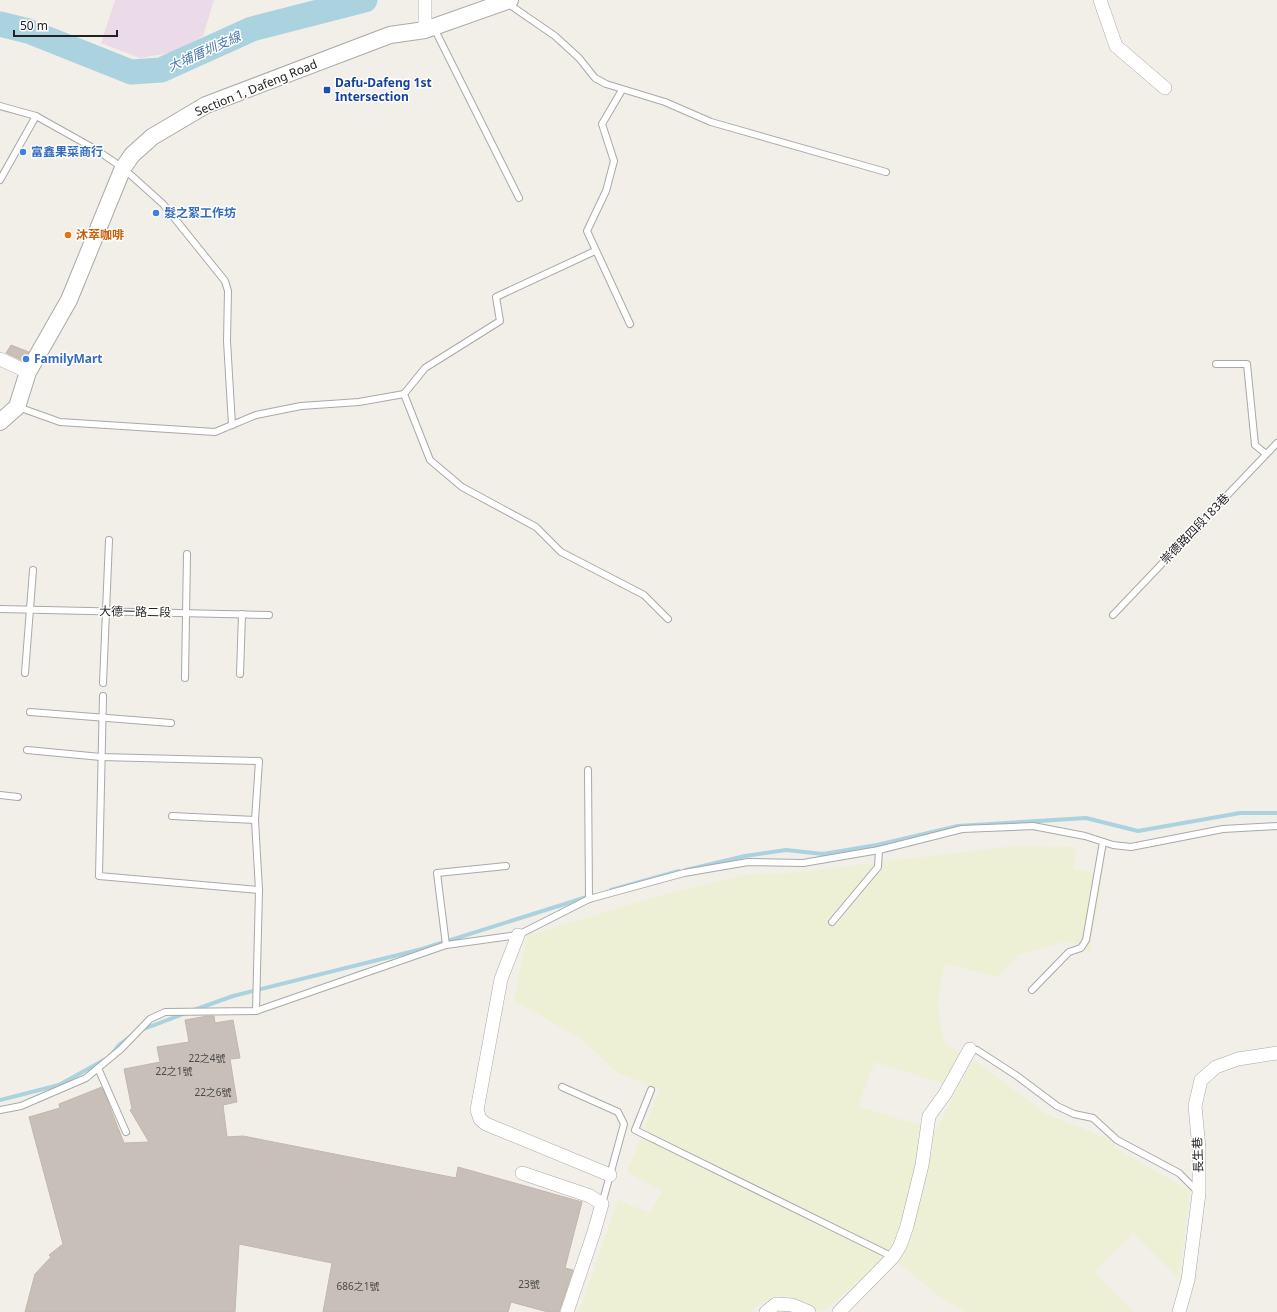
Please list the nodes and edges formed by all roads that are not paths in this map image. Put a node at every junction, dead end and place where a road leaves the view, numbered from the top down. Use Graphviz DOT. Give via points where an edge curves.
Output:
graph roads {
  1 [pos="425,0"];
  2 [pos="1100,0"];
  3 [pos="508,1"];
  4 [pos="429,28"];
  5 [pos="1165,88"];
  6 [pos="622,90"];
  7 [pos="0,106"];
  8 [pos="36,116"];
  9 [pos="123,168"];
  10 [pos="886,172"];
  11 [pos="0,180"];
  12 [pos="519,198"];
  13 [pos="595,251"];
  14 [pos="630,324"];
  15 [pos="0,359"];
  16 [pos="1216,364"];
  17 [pos="28,372"];
  18 [pos="404,394"];
  19 [pos="17,406"];
  20 [pos="0,422"];
  21 [pos="232,425"];
  22 [pos="1277,443"];
  23 [pos="1266,454"];
  24 [pos="109,540"];
  25 [pos="187,554"];
  26 [pos="33,570"];
  27 [pos="0,610"];
  28 [pos="30,610"];
  29 [pos="105,611"];
  30 [pos="186,613"];
  31 [pos="242,614"];
  32 [pos="269,615"];
  33 [pos="1113,615"];
  34 [pos="668,619"];
  35 [pos="25,673"];
  36 [pos="240,674"];
  37 [pos="185,678"];
  38 [pos="104,683"];
  39 [pos="103,696"];
  40 [pos="30,712"];
  41 [pos="101,717"];
  42 [pos="171,724"];
  43 [pos="27,750"];
  44 [pos="101,757"];
  45 [pos="588,770"];
  46 [pos="0,795"];
  47 [pos="18,797"];
  48 [pos="172,816"];
  49 [pos="255,820"];
  50 [pos="1277,826"];
  51 [pos="1103,842"];
  52 [pos="879,850"];
  53 [pos="506,866"];
  54 [pos="259,890"];
  55 [pos="589,899"];
  56 [pos="832,922"];
  57 [pos="518,935"];
  58 [pos="446,945"];
  59 [pos="1032,990"];
  60 [pos="256,1011"];
  61 [pos="973,1049"];
  62 [pos="1277,1053"];
  63 [pos="98,1068"];
  64 [pos="562,1087"];
  65 [pos="651,1090"];
  66 [pos="0,1110"];
  67 [pos="126,1132"];
  68 [pos="522,1173"];
  69 [pos="610,1175"];
  70 [pos="1199,1193"];
  71 [pos="602,1204"];
  72 [pos="893,1257"];
  73 [pos="567,1312"];
  74 [pos="766,1312"];
  75 [pos="809,1312"];
  76 [pos="839,1312"];
  77 [pos="1179,1312"];
  1 -- 4 [label="street"];
  2 -- 5 [label="street" via="1116,46"];
  3 -- 4 [label="street, Section 1, Dafeng Road"];
  3 -- 6 [label="lane" via="555,36 596,78"];
  4 -- 9 [label="street, Section 1, Dafeng Road" via="390,35 206,105 152,137 132,155"];
  4 -- 12 [label="lane"];
  6 -- 10 [label="lane" via="665,102 711,122"];
  6 -- 13 [label="lane" via="602,124 614,162 606,191 587,231"];
  7 -- 8 [label="lane"];
  8 -- 9 [label="lane"];
  8 -- 11 [label="lane"];
  9 -- 17 [label="street, Section 1, Dafeng Road" via="69,300"];
  9 -- 21 [label="lane" via="163,204 224,281 228,291 227,340"];
  13 -- 14 [label="lane"];
  13 -- 18 [label="lane" via="496,297 500,321 425,368"];
  15 -- 17 [label="street"];
  16 -- 23 [label="lane" via="1247,364 1255,445"];
  17 -- 19 [label="street, Section 1, Dafeng Road"];
  18 -- 21 [label="lane" via="359,402 301,406 256,415"];
  18 -- 34 [label="lane" via="430,460 462,487 536,527 561,552 644,595"];
  19 -- 20 [label="street, Section 1, Dafeng Road"];
  19 -- 21 [label="lane" via="60,422 215,432"];
  22 -- 23 [label="lane, 崇德路四段183巷"];
  23 -- 33 [label="lane, 崇德路四段183巷"];
  24 -- 29 [label="lane"];
  25 -- 30 [label="lane"];
  26 -- 28 [label="lane"];
  27 -- 28 [label="lane, 大德一路二段"];
  28 -- 29 [label="lane, 大德一路二段"];
  28 -- 35 [label="lane"];
  29 -- 30 [label="lane, 大德一路二段"];
  29 -- 38 [label="lane"];
  30 -- 31 [label="lane, 大德一路二段"];
  30 -- 37 [label="lane"];
  31 -- 32 [label="lane, 大德一路二段"];
  31 -- 36 [label="lane"];
  39 -- 41 [label="lane"];
  40 -- 41 [label="lane"];
  41 -- 42 [label="lane"];
  41 -- 44 [label="lane"];
  43 -- 44 [label="lane"];
  44 -- 49 [label="lane" via="259,761"];
  44 -- 54 [label="lane" via="99,876"];
  45 -- 55 [label="lane"];
  46 -- 47 [label="lane"];
  48 -- 49 [label="lane"];
  49 -- 54 [label="lane"];
  50 -- 51 [label="lane" via="1223,829 1131,847"];
  51 -- 52 [label="lane" via="1033,826 962,829"];
  51 -- 59 [label="lane" via="1086,940 1081,948 1069,952"];
  52 -- 55 [label="lane" via="803,863 748,862 698,870"];
  52 -- 56 [label="lane" via="878,867"];
  53 -- 58 [label="lane" via="437,873"];
  54 -- 60 [label="lane"];
  55 -- 57 [label="lane"];
  57 -- 58 [label="lane"];
  57 -- 69 [label="street" via="501,979 477,1110 480,1119 486,1124"];
  58 -- 60 [label="lane"];
  60 -- 63 [label="lane" via="165,1012 150,1019"];
  61 -- 70 [label="lane" via="1017,1076 1056,1106 1074,1114 1093,1118 1117,1140 1179,1173"];
  61 -- 72 [label="street" via="929,1116 922,1165 907,1226"];
  62 -- 70 [label="street, 長生巷" via="1238,1059 1216,1067 1201,1080 1195,1106 1199,1148"];
  63 -- 66 [label="lane" via="86,1078 21,1106"];
  63 -- 67 [label="lane"];
  64 -- 69 [label="lane" via="618,1112 624,1124"];
  65 -- 72 [label="lane" via="635,1130"];
  68 -- 71 [label="street" via="590,1196"];
  69 -- 71 [label="lane"];
  70 -- 77 [label="street, 長生巷" via="1188,1280"];
  71 -- 73 [label="street"];
  72 -- 76 [label="street"];
  74 -- 75 [label="street" via="776,1304 792,1305"];
}
